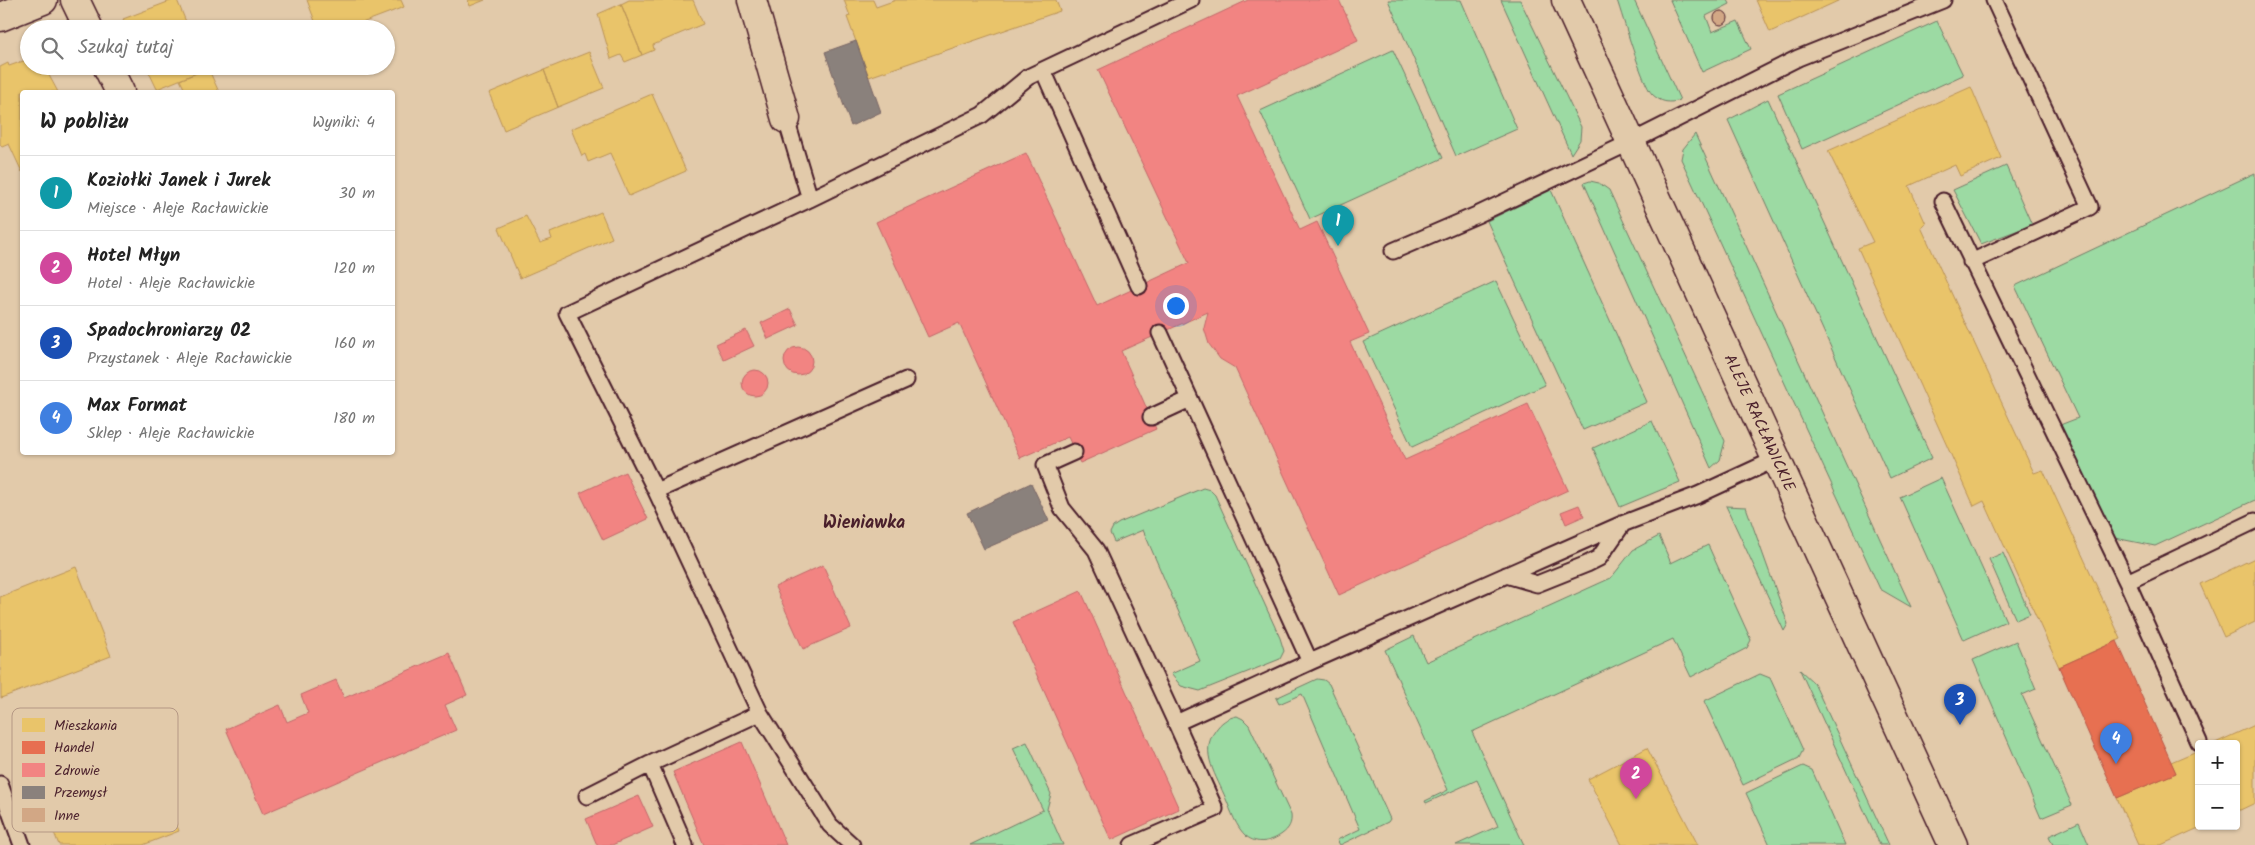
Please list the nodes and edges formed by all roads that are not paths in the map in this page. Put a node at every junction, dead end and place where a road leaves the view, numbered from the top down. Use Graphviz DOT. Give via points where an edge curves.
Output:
graph roads {
  1 [pos="43,0"];
  2 [pos="75,0"];
  3 [pos="752,0"];
  4 [pos="1191,0"];
  5 [pos="1566,0"];
  6 [pos="1943,0"];
  7 [pos="1994,0"];
  8 [pos="0,17"];
  9 [pos="85,20"];
  10 [pos="1043,70"];
  11 [pos="112,75"];
  12 [pos="119,90"];
  13 [pos="786,119"];
  14 [pos="1631,142"];
  15 [pos="810,199"];
  16 [pos="1943,201"];
  17 [pos="1393,251"];
  18 [pos="1972,262"];
  19 [pos="1139,286"];
  20 [pos="1160,333"];
  21 [pos="906,380"];
  22 [pos="1190,399"];
  23 [pos="1151,417"];
  24 [pos="1074,452"];
  25 [pos="1776,459"];
  26 [pos="656,491"];
  27 [pos="2255,522"];
  28 [pos="1622,524"];
  29 [pos="1506,575"];
  30 [pos="2127,582"];
  31 [pos="1310,662"];
  32 [pos="760,713"];
  33 [pos="1176,722"];
  34 [pos="2198,740"];
  35 [pos="650,764"];
  36 [pos="0,784"];
  37 [pos="587,796"];
  38 [pos="12,817"];
  39 [pos="17,832"];
  40 [pos="22,845"];
  41 [pos="685,845"];
  42 [pos="852,845"];
  43 [pos="1132,845"];
  44 [pos="1953,845"];
  1 -- 8 [label="street"];
  2 -- 9 [label="street"];
  3 -- 13 [label="street"];
  4 -- 10 [label="lane"];
  5 -- 14 [label="street, ALEJE RACŁAWICKIE"];
  6 -- 14 [label="lane" via="1798,58"];
  7 -- 18 [label="lane" via="2090,207"];
  10 -- 15 [label="lane" via="1028,77 982,115"];
  10 -- 19 [label="lane"];
  11 -- 12 [label="street"];
  13 -- 15 [label="lane"];
  14 -- 17 [label="lane"];
  14 -- 25 [label="street, ALEJE RACŁAWICKIE"];
  15 -- 26 [label="lane" via="566,314"];
  16 -- 18 [label="lane"];
  18 -- 30 [label="lane"];
  20 -- 22 [label="lane"];
  21 -- 26 [label="lane"];
  22 -- 23 [label="lane"];
  22 -- 31 [label="lane"];
  24 -- 33 [label="lane" via="1045,465 1062,508 1096,550"];
  25 -- 28 [label="lane" via="1698,495"];
  25 -- 44 [label="street, ALEJE RACŁAWICKIE"];
  26 -- 32 [label="lane"];
  27 -- 30 [label="lane"];
  28 -- 29 [label="lane"];
  28 -- 29 [label="lane" via="1599,558 1587,564 1537,584"];
  29 -- 31 [label="lane"];
  30 -- 34 [label="lane"];
  31 -- 33 [label="lane"];
  32 -- 35 [label="lane"];
  32 -- 42 [label="lane" via="830,825"];
  33 -- 43 [label="lane" via="1216,809"];
  35 -- 37 [label="lane"];
  35 -- 41 [label="lane"];
  36 -- 38 [label="lane"];
  39 -- 40 [label="lane"];
}
